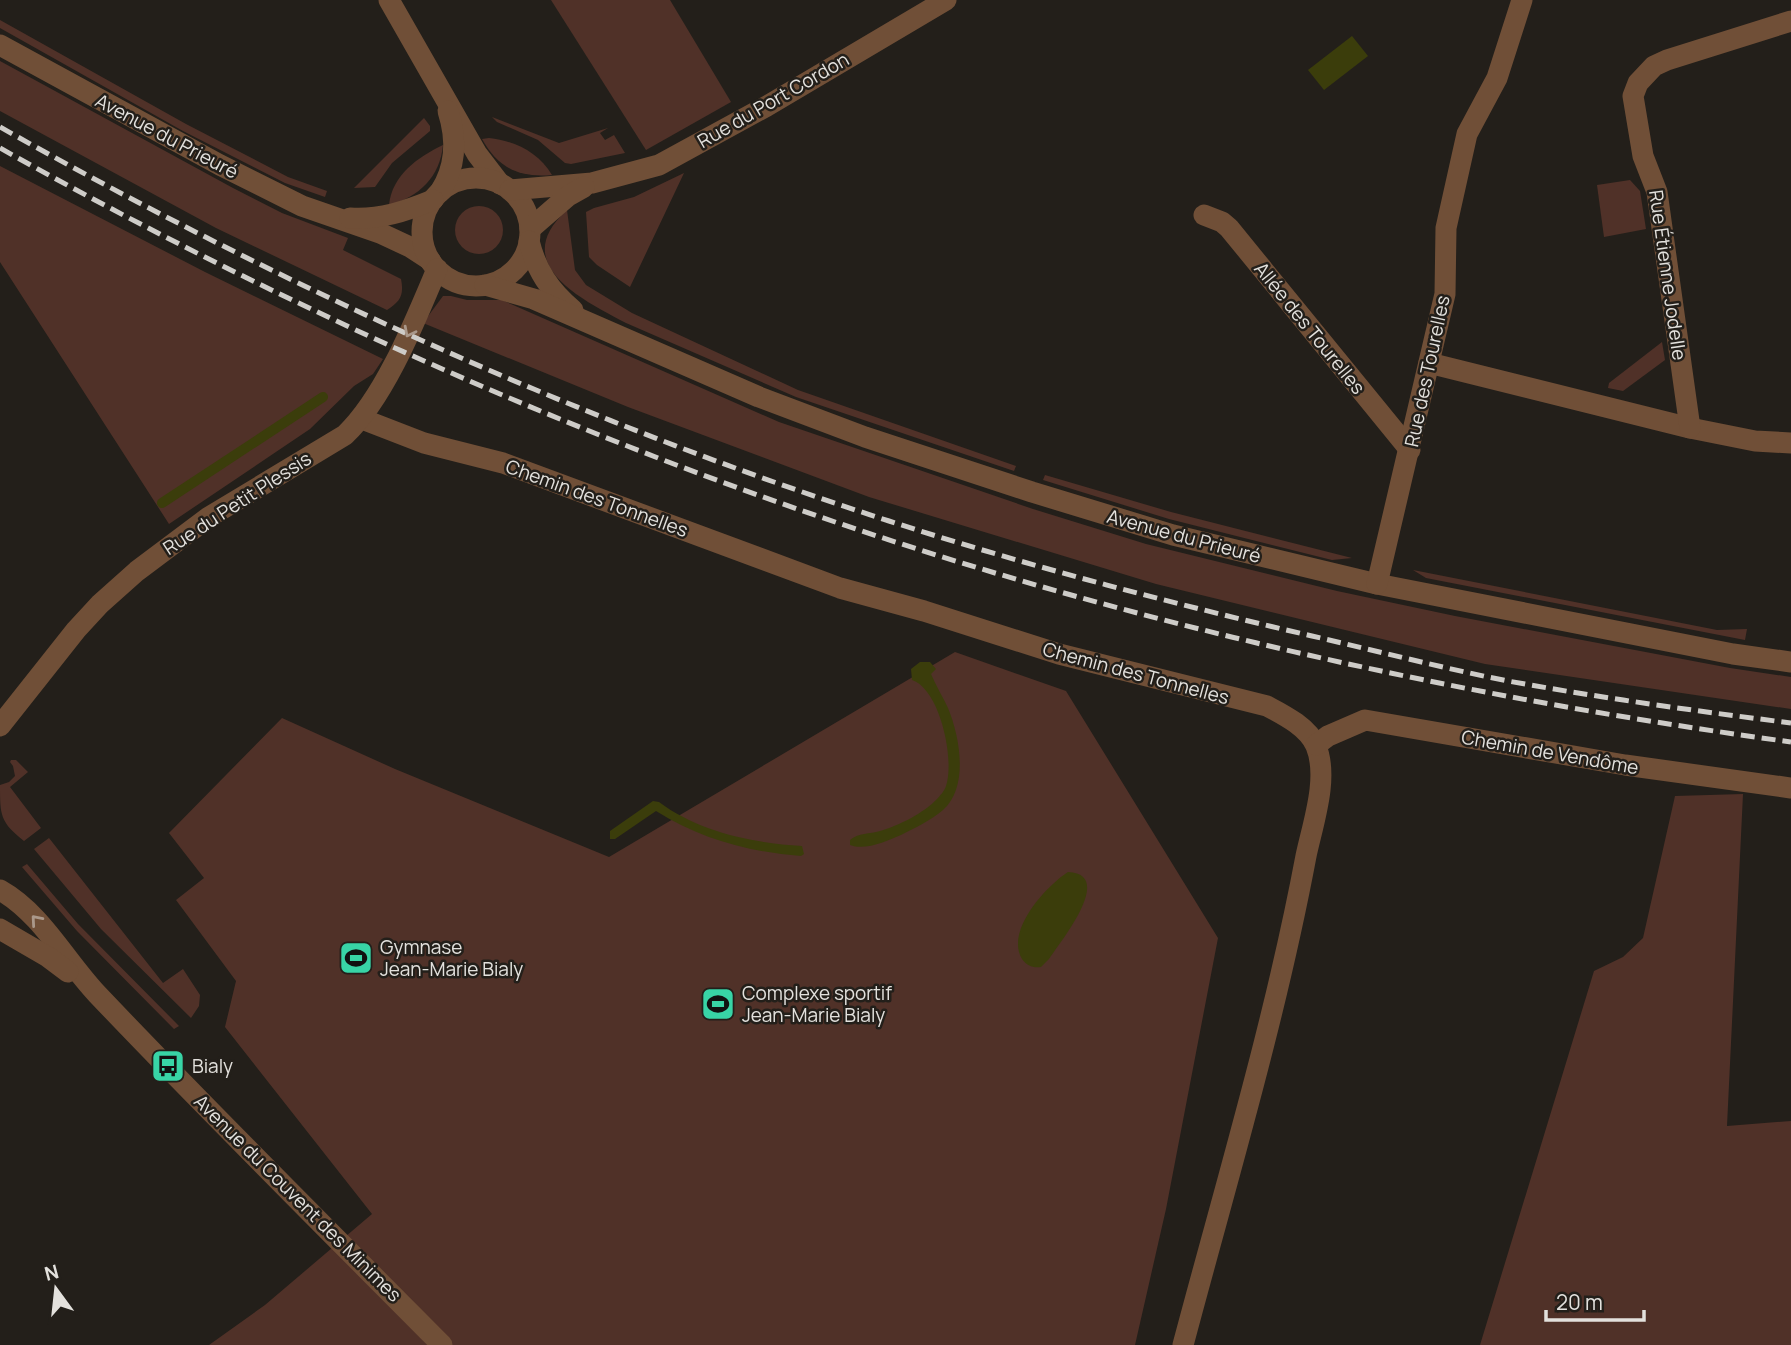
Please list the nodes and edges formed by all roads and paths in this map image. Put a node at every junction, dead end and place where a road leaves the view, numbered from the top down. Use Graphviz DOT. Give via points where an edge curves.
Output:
graph roads {
  1 [pos="389,0"];
  2 [pos="946,0"];
  3 [pos="1522,0"];
  4 [pos="1791,21"];
  5 [pos="0,45"];
  6 [pos="444,99"];
  7 [pos="592,183"];
  8 [pos="505,187"];
  9 [pos="437,196"];
  10 [pos="1204,215"];
  11 [pos="338,217"];
  12 [pos="529,235"];
  13 [pos="433,265"];
  14 [pos="485,285"];
  15 [pos="602,328"];
  16 [pos="1429,363"];
  17 [pos="362,419"];
  18 [pos="1690,428"];
  19 [pos="1791,443"];
  20 [pos="1410,450"];
  21 [pos="1377,584"];
  22 [pos="1791,662"];
  23 [pos="2,722"];
  24 [pos="1316,746"];
  25 [pos="1791,788"];
  26 [pos="0,890"];
  27 [pos="0,929"];
  28 [pos="95,992"];
  29 [pos="442,1345"];
  30 [pos="1183,1345"];
  1 -- 6 [label="street"];
  2 -- 7 [label="street, Rue du Port Cordon" via="682,153 634,173"];
  3 -- 16 [label="street, Rue des Tourelles" via="1497,78 1467,134 1446,228 1445,294"];
  4 -- 18 [label="street, Rue Étienne Jodelle" via="1667,60 1646,74 1633,96 1643,156 1657,192"];
  5 -- 11 [label="street, Avenue du Prieuré" via="220,165 302,206"];
  6 -- 8 [label="street" via="477,154"];
  6 -- 9 [label="street" via="454,153 450,176"];
  7 -- 8 [label="street, Rue du Port Cordon"];
  7 -- 12 [label="street, Rue du Port Cordon" via="568,196"];
  8 -- 9 [label="street" via="469,179"];
  8 -- 12 [label="street" via="523,207"];
  9 -- 11 [label="street, Avenue du Prieuré" via="403,212 359,219"];
  9 -- 13 [label="street" via="427,209 422,230"];
  10 -- 20 [label="street, Allée des Tourelles" via="1229,228"];
  11 -- 13 [label="street, Avenue du Prieuré" via="410,247"];
  12 -- 14 [label="street" via="526,252 513,272"];
  12 -- 15 [label="street, Avenue du Prieuré" via="538,268 551,290"];
  13 -- 14 [label="street" via="464,285"];
  13 -- 17 [label="street, Rue du Petit Plessis, one-way" via="417,317"];
  14 -- 15 [label="street, Avenue du Prieuré" via="534,299"];
  15 -- 21 [label="street, Avenue du Prieuré" via="771,401 954,467 1173,535"];
  16 -- 18 [label="street"];
  16 -- 20 [label="street, Rue des Tourelles"];
  17 -- 23 [label="street, Rue du Petit Plessis" via="345,435 180,537 100,604"];
  17 -- 24 [label="street, Chemin des Tonnelles" via="424,443 503,463 840,588 1059,654 1267,706 1290,719"];
  18 -- 19 [label="street"];
  20 -- 21 [label="street, Rue des Tourelles"];
  21 -- 22 [label="street, Avenue du Prieuré"];
  24 -- 25 [label="street, Chemin de Vendôme" via="1365,720"];
  24 -- 30 [label="street" via="1320,785 1297,904"];
  28 -- 26 [label="street, Avenue du Couvent des Minimes, one-way" via="36,919"];
  27 -- 28 [label="street, Avenue du Couvent des Minimes"];
  28 -- 29 [label="street, Avenue du Couvent des Minimes"];
}
